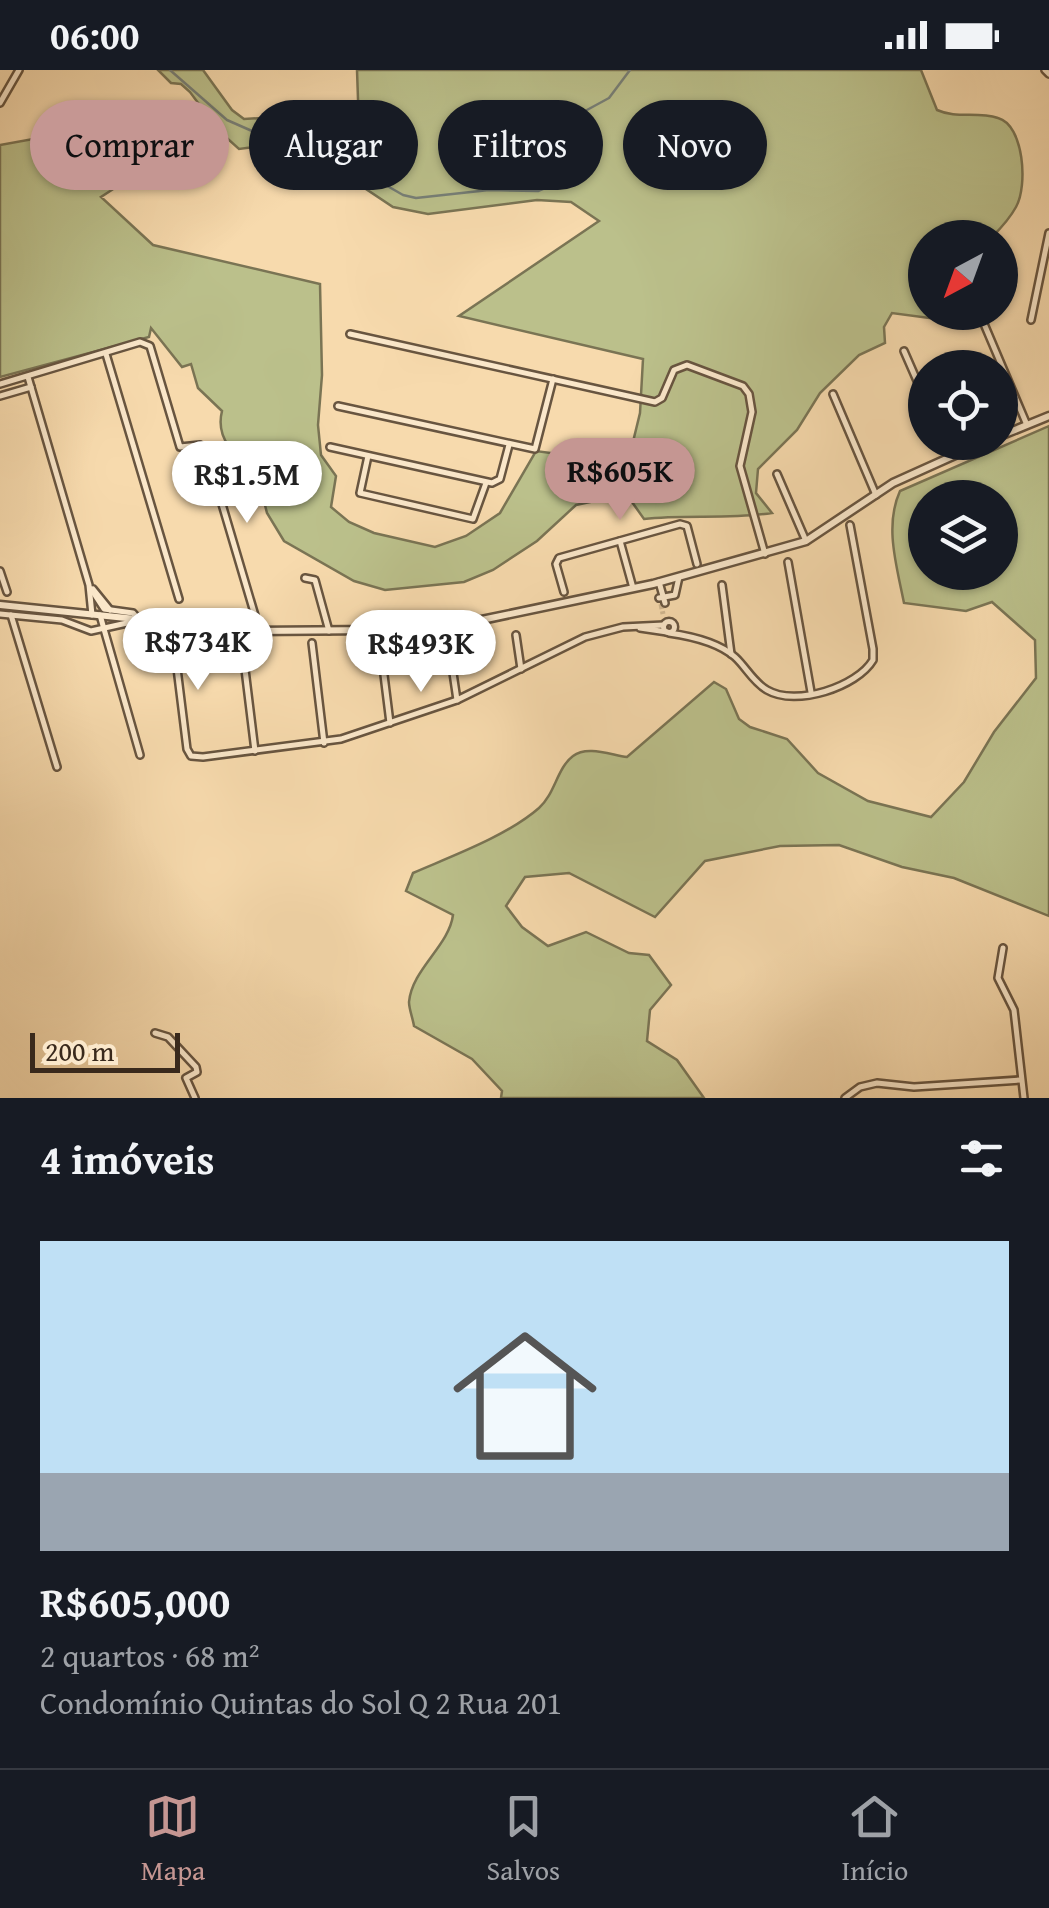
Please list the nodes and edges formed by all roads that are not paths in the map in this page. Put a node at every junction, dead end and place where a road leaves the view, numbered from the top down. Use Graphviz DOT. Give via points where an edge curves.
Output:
graph roads {
  1 [pos="19,70"];
  2 [pos="0,103"];
  3 [pos="1049,232"];
  4 [pos="1048,245"];
  5 [pos="1031,320"];
  6 [pos="986,330"];
  7 [pos="350,334"];
  8 [pos="904,351"];
  9 [pos="106,354"];
  10 [pos="908,360"];
  11 [pos="28,376"];
  12 [pos="553,379"];
  13 [pos="0,384"];
  14 [pos="31,387"];
  15 [pos="833,394"];
  16 [pos="0,396"];
  17 [pos="338,406"];
  18 [pos="1049,416"];
  19 [pos="1027,425"];
  20 [pos="1018,429"];
  21 [pos="509,445"];
  22 [pos="330,447"];
  23 [pos="368,456"];
  24 [pos="942,460"];
  25 [pos="777,474"];
  26 [pos="486,483"];
  27 [pos="876,495"];
  28 [pos="850,526"];
  29 [pos="620,541"];
  30 [pos="806,541"];
  31 [pos="764,554"];
  32 [pos="788,562"];
  33 [pos="697,564"];
  34 [pos="0,571"];
  35 [pos="305,578"];
  36 [pos="674,578"];
  37 [pos="656,583"];
  38 [pos="90,585"];
  39 [pos="722,585"];
  40 [pos="633,588"];
  41 [pos="7,592"];
  42 [pos="564,592"];
  43 [pos="178,599"];
  44 [pos="0,605"];
  45 [pos="100,611"];
  46 [pos="0,614"];
  47 [pos="11,615"];
  48 [pos="139,620"];
  49 [pos="256,620"];
  50 [pos="667,620"];
  51 [pos="632,627"];
  52 [pos="102,629"];
  53 [pos="329,630"];
  54 [pos="668,632"];
  55 [pos="516,635"];
  56 [pos="693,638"];
  57 [pos="448,639"];
  58 [pos="312,643"];
  59 [pos="380,643"];
  60 [pos="174,644"];
  61 [pos="242,644"];
  62 [pos="731,654"];
  63 [pos="522,669"];
  64 [pos="811,693"];
  65 [pos="457,700"];
  66 [pos="390,724"];
  67 [pos="324,743"];
  68 [pos="256,750"];
  69 [pos="140,755"];
  70 [pos="57,767"];
  71 [pos="1003,948"];
  72 [pos="155,1033"];
  73 [pos="1020,1080"];
  74 [pos="195,1098"];
  75 [pos="845,1098"];
  76 [pos="1024,1098"];
  1 -- 2 [label="street"];
  3 -- 4 [label="street"];
  4 -- 5 [label="street"];
  6 -- 19 [label="street"];
  7 -- 12 [label="street"];
  8 -- 10 [label="street"];
  9 -- 11 [label="street"];
  9 -- 43 [label="street"];
  9 -- 49 [label="street" via="140,342 153,351 182,449 204,446"];
  11 -- 13 [label="street"];
  11 -- 14 [label="street"];
  12 -- 21 [label="street" via="535,450"];
  12 -- 31 [label="street" via="658,402 674,370 686,365 743,386 752,412 741,472"];
  14 -- 16 [label="street"];
  14 -- 38 [label="street"];
  15 -- 27 [label="street"];
  17 -- 21 [label="street"];
  18 -- 19 [label="street"];
  19 -- 20 [label="street"];
  21 -- 26 [label="street" via="500,479"];
  22 -- 23 [label="street"];
  23 -- 26 [label="street"];
  23 -- 26 [label="street" via="361,494 473,519"];
  24 -- 27 [label="street"];
  25 -- 30 [label="street"];
  27 -- 30 [label="street"];
  28 -- 64 [label="street" via="874,660 847,680"];
  29 -- 33 [label="street" via="685,524"];
  29 -- 40 [label="street"];
  29 -- 42 [label="street" via="558,560"];
  30 -- 31 [label="street"];
  31 -- 36 [label="street"];
  32 -- 64 [label="street"];
  34 -- 41 [label="street"];
  35 -- 53 [label="street" via="314,578"];
  36 -- 37 [label="street"];
  36 -- 37 [label="street" via="674,595 662,600"];
  37 -- 40 [label="street"];
  38 -- 45 [label="street"];
  38 -- 45 [label="street"];
  39 -- 62 [label="street"];
  40 -- 53 [label="street" via="450,625"];
  44 -- 45 [label="street"];
  45 -- 48 [label="street"];
  45 -- 52 [label="street"];
  46 -- 47 [label="street"];
  47 -- 52 [label="street"];
  47 -- 70 [label="street"];
  48 -- 52 [label="street"];
  48 -- 53 [label="street" via="252,631"];
  50 -- 51 [label="street"];
  50 -- 54 [label="street"];
  50 -- 56 [label="street"];
  51 -- 54 [label="street"];
  51 -- 63 [label="street" via="585,638"];
  52 -- 69 [label="street"];
  54 -- 56 [label="street"];
  55 -- 63 [label="street"];
  56 -- 62 [label="street"];
  57 -- 65 [label="street"];
  58 -- 67 [label="street"];
  59 -- 66 [label="street"];
  60 -- 68 [label="street" via="190,756"];
  61 -- 68 [label="street"];
  62 -- 64 [label="street" via="771,692"];
  63 -- 65 [label="street"];
  65 -- 66 [label="street"];
  66 -- 67 [label="street"];
  67 -- 68 [label="street"];
  71 -- 73 [label="street" via="998,973 1014,1010"];
  72 -- 74 [label="street" via="168,1037 197,1069 186,1078"];
  73 -- 75 [label="street" via="877,1083"];
  73 -- 76 [label="street"];
}
